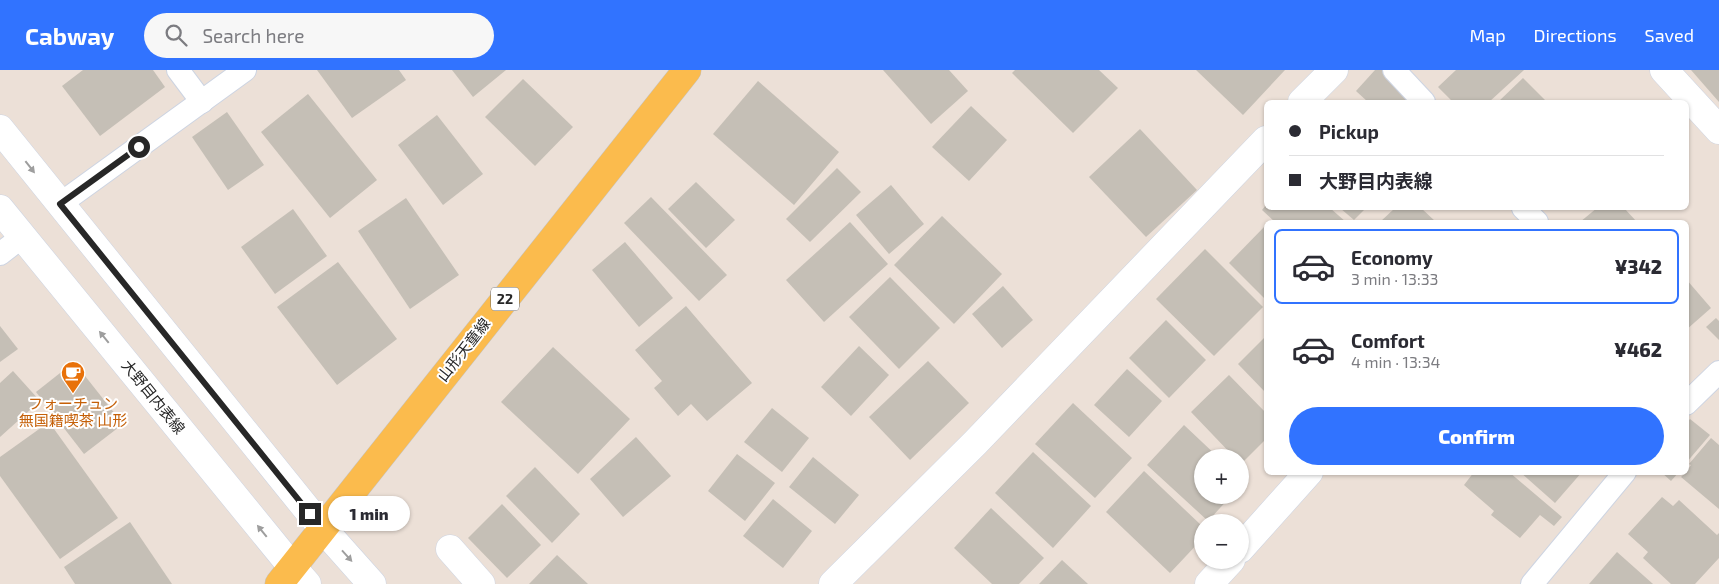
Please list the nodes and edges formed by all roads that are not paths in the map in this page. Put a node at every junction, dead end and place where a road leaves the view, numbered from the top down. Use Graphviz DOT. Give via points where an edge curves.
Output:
graph roads {
  1 [pos="178,70"];
  2 [pos="245,70"];
  3 [pos="687,70"];
  4 [pos="1334,70"];
  5 [pos="1394,70"];
  6 [pos="1664,70"];
  7 [pos="1304,100"];
  8 [pos="1422,100"];
  9 [pos="202,102"];
  10 [pos="1718,128"];
  11 [pos="0,129"];
  12 [pos="1264,142"];
  13 [pos="60,204"];
  14 [pos="0,209"];
  15 [pos="1524,210"];
  16 [pos="1535,220"];
  17 [pos="22,237"];
  18 [pos="0,254"];
  19 [pos="1719,372"];
  20 [pos="1691,390"];
  21 [pos="1306,475"];
  22 [pos="1623,475"];
  23 [pos="322,529"];
  24 [pos="1249,539"];
  25 [pos="450,549"];
  26 [pos="1222,569"];
  27 [pos="293,579"];
  28 [pos="372,584"];
  29 [pos="482,584"];
  30 [pos="833,584"];
  31 [pos="1209,584"];
  32 [pos="1532,584"];
  1 -- 9 [label="lane"];
  2 -- 9 [label="lane"];
  3 -- 23 [label="main road, 山形天童線 / 22"];
  4 -- 7 [label="main road"];
  5 -- 8 [label="lane"];
  6 -- 10 [label="main road"];
  9 -- 13 [label="lane"];
  11 -- 13 [label="main road, one-way"];
  12 -- 30 [label="main road" via="975,443"];
  13 -- 23 [label="main road"];
  14 -- 17 [label="main road, 大野目内表線"];
  15 -- 16 [label="lane"];
  17 -- 18 [label="lane"];
  27 -- 17 [label="main road, 大野目内表線, one-way"];
  19 -- 20 [label="lane"];
  21 -- 24 [label="main road"];
  22 -- 32 [label="lane"];
  23 -- 27 [label="main road, 山形天童線 / 22"];
  23 -- 28 [label="main road, one-way"];
  25 -- 29 [label="main road"];
  26 -- 31 [label="main road"];
}
